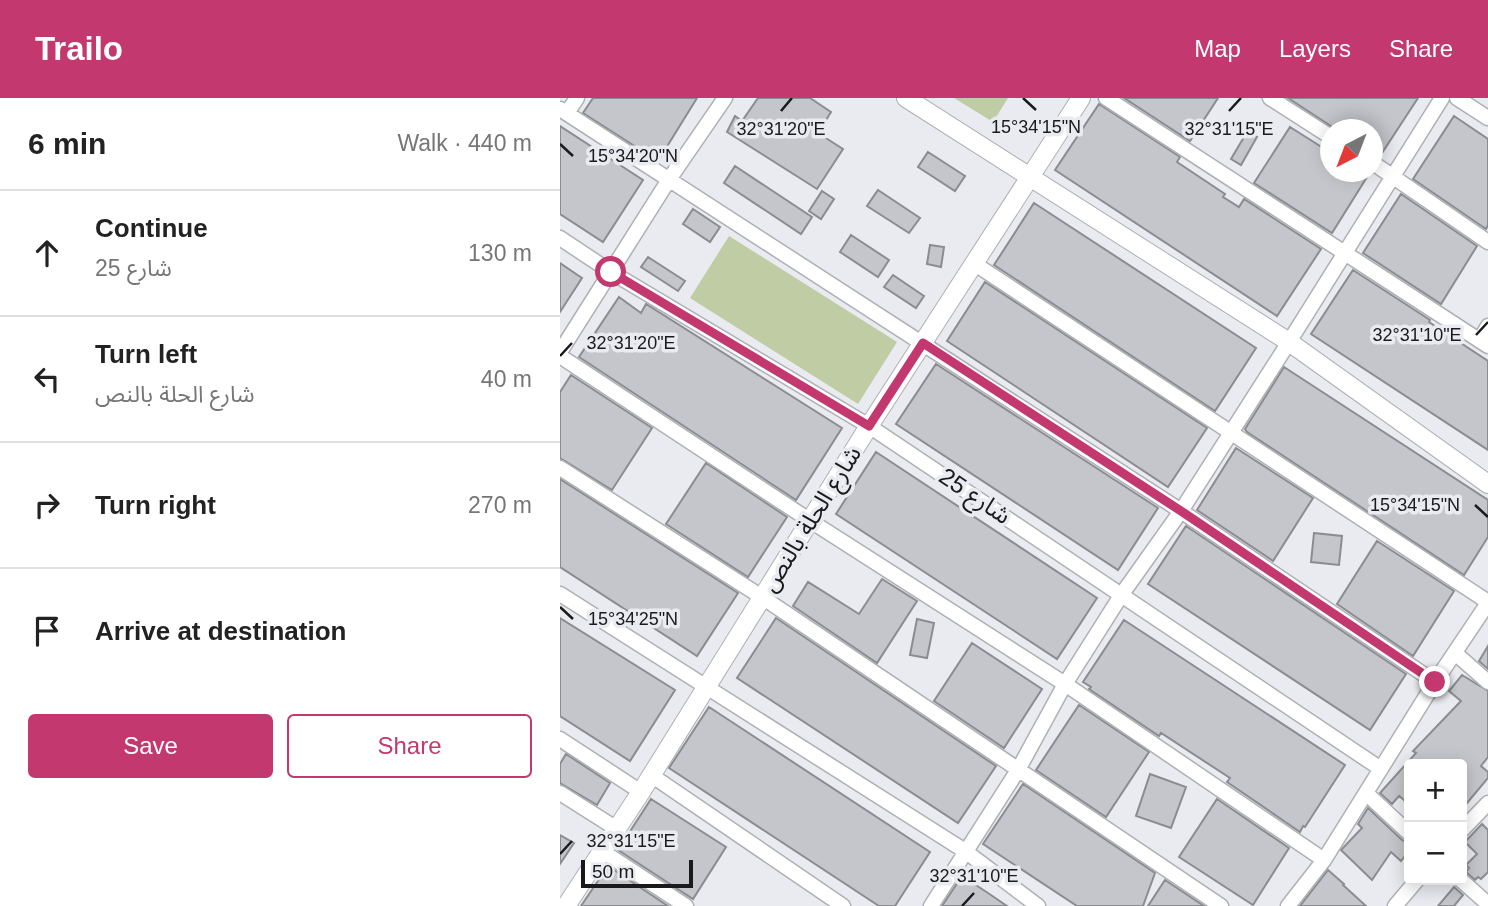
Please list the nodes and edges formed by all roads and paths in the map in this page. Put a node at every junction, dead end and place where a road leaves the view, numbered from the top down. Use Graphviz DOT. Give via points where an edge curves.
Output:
graph roads {
  1 [pos="577,98"];
  2 [pos="906,98"];
  3 [pos="1081,98"];
  4 [pos="1106,98"];
  5 [pos="1270,98"];
  6 [pos="1442,98"];
  7 [pos="1457,98"];
  8 [pos="720,100"];
  9 [pos="564,111"];
  10 [pos="1488,118"];
  11 [pos="1320,129"];
  12 [pos="1383,170"];
  13 [pos="1394,177"];
  14 [pos="670,178"];
  15 [pos="1030,178"];
  16 [pos="560,238"];
  17 [pos="1488,242"];
  18 [pos="1344,254"];
  19 [pos="975,264"];
  20 [pos="611,272"];
  21 [pos="1488,326"];
  22 [pos="1289,342"];
  23 [pos="923,343"];
  24 [pos="1484,343"];
  25 [pos="560,354"];
  26 [pos="869,426"];
  27 [pos="1230,431"];
  28 [pos="560,468"];
  29 [pos="1488,484"];
  30 [pos="1181,511"];
  31 [pos="809,520"];
  32 [pos="560,594"];
  33 [pos="1122,594"];
  34 [pos="762,597"];
  35 [pos="1488,602"];
  36 [pos="1455,653"];
  37 [pos="1435,682"];
  38 [pos="1488,682"];
  39 [pos="1065,684"];
  40 [pos="707,686"];
  41 [pos="560,739"];
  42 [pos="1381,769"];
  43 [pos="1018,770"];
  44 [pos="651,775"];
  45 [pos="641,792"];
  46 [pos="560,793"];
  47 [pos="1366,793"];
  48 [pos="1488,803"];
  49 [pos="1467,825"];
  50 [pos="1404,828"];
  51 [pos="617,829"];
  52 [pos="602,851"];
  53 [pos="965,851"];
  54 [pos="1324,860"];
  55 [pos="1413,885"];
  56 [pos="1467,885"];
  57 [pos="1488,904"];
  58 [pos="565,906"];
  59 [pos="686,906"];
  60 [pos="843,906"];
  61 [pos="930,906"];
  62 [pos="1038,906"];
  63 [pos="1221,906"];
  64 [pos="1288,906"];
  65 [pos="1395,906"];
  1 -- 9 [label="street"];
  2 -- 15 [label="street"];
  3 -- 15 [label="street, شارع الحلة بالنص"];
  4 -- 18 [label="street"];
  5 -- 11 [label="street"];
  6 -- 13 [label="street"];
  7 -- 10 [label="street"];
  8 -- 14 [label="street"];
  9 -- 14 [label="street"];
  12 -- 13 [label="street"];
  13 -- 17 [label="street"];
  13 -- 18 [label="street"];
  14 -- 20 [label="street"];
  14 -- 23 [label="street"];
  15 -- 19 [label="street, شارع الحلة بالنص"];
  15 -- 22 [label="street"];
  16 -- 20 [label="street, شارع 25"];
  18 -- 22 [label="street"];
  18 -- 24 [label="street"];
  19 -- 23 [label="street, شارع الحلة بالنص"];
  19 -- 27 [label="street"];
  20 -- 25 [label="street"];
  20 -- 26 [label="street, شارع 25"];
  21 -- 24 [label="street"];
  22 -- 27 [label="street"];
  22 -- 29 [label="street"];
  23 -- 26 [label="street, شارع الحلة بالنص"];
  23 -- 30 [label="street"];
  25 -- 31 [label="street"];
  26 -- 31 [label="street, شارع الحلة بالنص"];
  26 -- 33 [label="street, شارع 25"];
  27 -- 30 [label="street"];
  27 -- 35 [label="street"];
  28 -- 34 [label="street"];
  30 -- 33 [label="street"];
  30 -- 37 [label="street"];
  31 -- 34 [label="street, شارع الحلة بالنص"];
  31 -- 39 [label="street"];
  32 -- 40 [label="street"];
  33 -- 39 [label="street"];
  33 -- 42 [label="street, شارع 25"];
  34 -- 40 [label="street, شارع الحلة بالنص"];
  34 -- 43 [label="street"];
  35 -- 36 [label="street"];
  36 -- 37 [label="street"];
  36 -- 38 [label="street"];
  37 -- 42 [label="street"];
  39 -- 43 [label="street"];
  39 -- 54 [label="street"];
  40 -- 44 [label="street, شارع الحلة بالنص"];
  40 -- 53 [label="street"];
  41 -- 45 [label="street"];
  42 -- 47 [label="street"];
  43 -- 53 [label="street"];
  43 -- 63 [label="street"];
  44 -- 45 [label="street, شارع الحلة بالنص"];
  44 -- 60 [label="street"];
  45 -- 51 [label="street, شارع الحلة بالنص"];
  46 -- 51 [label="street"];
  47 -- 50 [label="street"];
  47 -- 54 [label="street"];
  48 -- 49 [label="street"];
  51 -- 52 [label="street, شارع الحلة بالنص"];
  52 -- 58 [label="street, شارع الحلة بالنص"];
  52 -- 59 [label="street"];
  53 -- 61 [label="street"];
  53 -- 62 [label="street"];
  54 -- 64 [label="street"];
  55 -- 65 [label="street"];
  56 -- 57 [label="street"];
}
